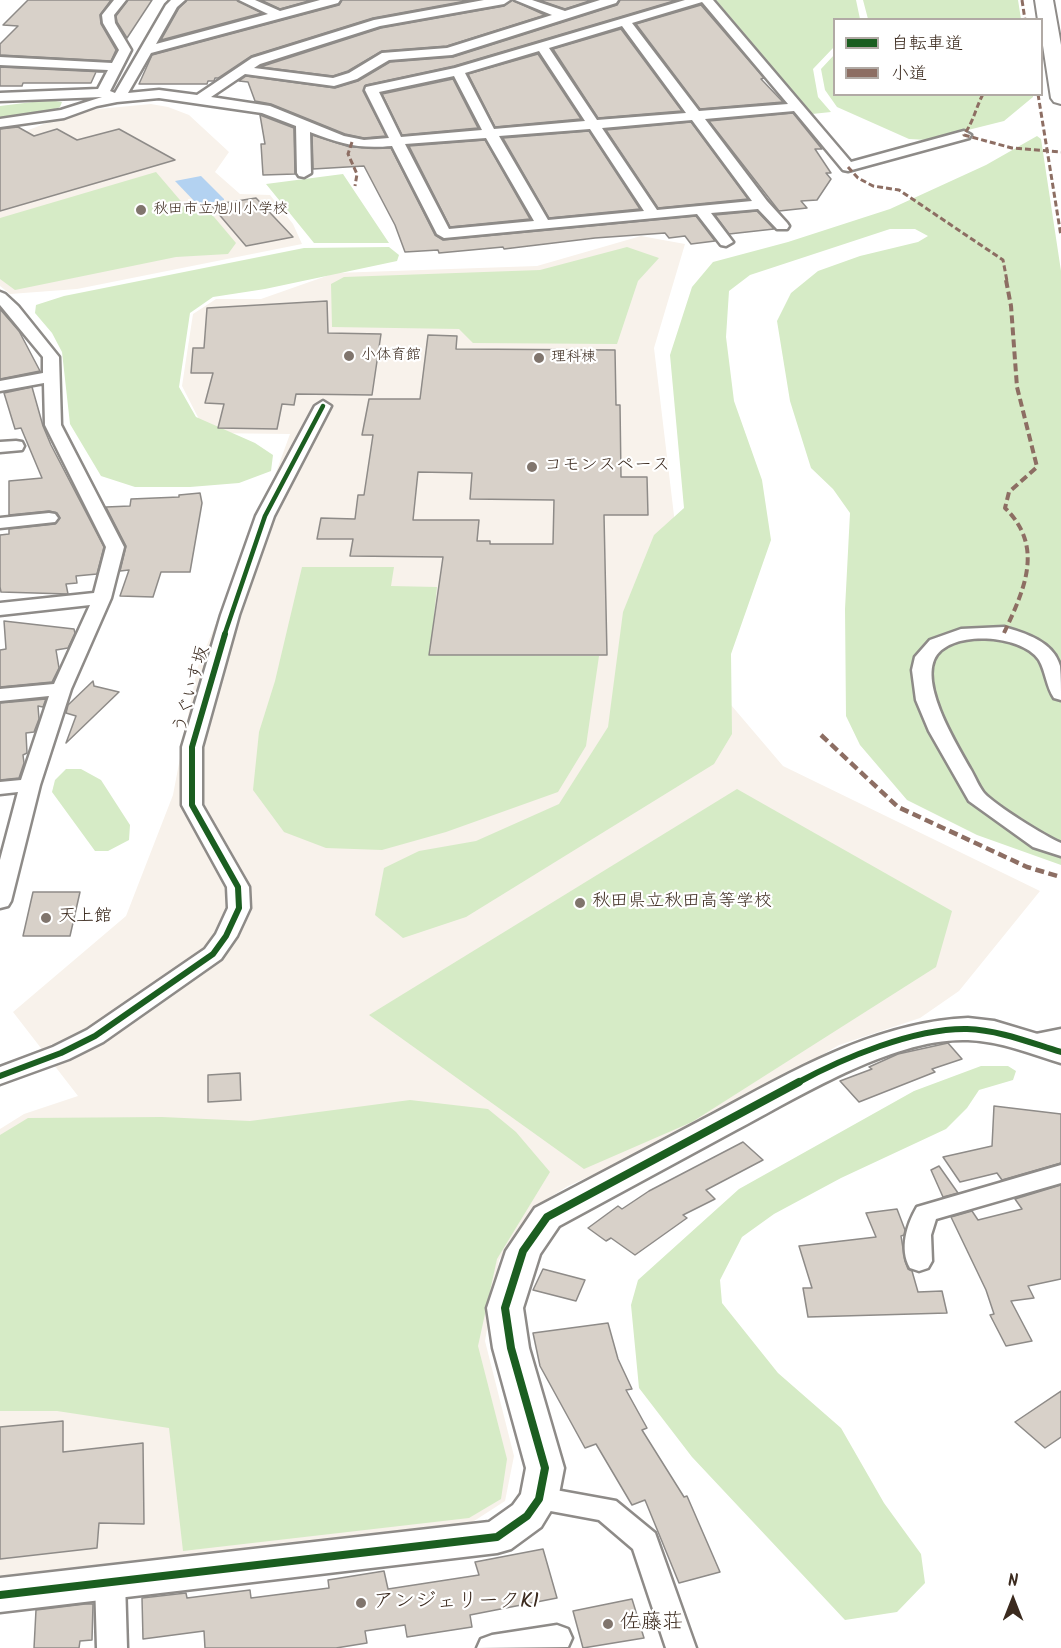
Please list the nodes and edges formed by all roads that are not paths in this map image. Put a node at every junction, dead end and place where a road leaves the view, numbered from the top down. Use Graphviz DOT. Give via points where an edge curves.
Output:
graph roads {
  1 [pos="120,0"];
  2 [pos="179,0"];
  3 [pos="245,0"];
  4 [pos="334,0"];
  5 [pos="504,0"];
  6 [pos="521,0"];
  7 [pos="612,0"];
  8 [pos="698,0"];
  9 [pos="707,0"];
  10 [pos="1044,0"];
  11 [pos="278,14"];
  12 [pos="564,15"];
  13 [pos="625,22"];
  14 [pos="542,46"];
  15 [pos="147,50"];
  16 [pos="0,61"];
  17 [pos="118,67"];
  18 [pos="243,70"];
  19 [pos="458,71"];
  20 [pos="103,93"];
  21 [pos="0,97"];
  22 [pos="117,98"];
  23 [pos="1061,98"];
  24 [pos="200,99"];
  25 [pos="797,107"];
  26 [pos="698,116"];
  27 [pos="0,123"];
  28 [pos="303,124"];
  29 [pos="594,126"];
  30 [pos="491,134"];
  31 [pos="964,135"];
  32 [pos="396,142"];
  33 [pos="304,173"];
  34 [pos="762,204"];
  35 [pos="700,209"];
  36 [pos="652,213"];
  37 [pos="543,224"];
  38 [pos="782,226"];
  39 [pos="726,242"];
  40 [pos="0,297"];
  41 [pos="50,377"];
  42 [pos="0,386"];
  43 [pos="323,406"];
  44 [pos="49,518"];
  45 [pos="0,523"];
  46 [pos="102,598"];
  47 [pos="0,609"];
  48 [pos="61,689"];
  49 [pos="1061,694"];
  50 [pos="0,695"];
  51 [pos="30,785"];
  52 [pos="0,788"];
  53 [pos="1061,850"];
  54 [pos="0,901"];
  55 [pos="1052,1044"];
  56 [pos="0,1076"];
  57 [pos="1061,1174"];
  58 [pos="919,1261"];
  59 [pos="539,1499"];
  60 [pos="110,1581"];
  61 [pos="0,1594"];
  62 [pos="557,1638"];
  63 [pos="112,1648"];
  64 [pos="492,1648"];
  65 [pos="681,1648"];
  1 -- 17 [label="street" via="108,15 125,50"];
  2 -- 15 [label="street" via="172,5"];
  3 -- 11 [label="street"];
  4 -- 11 [label="street"];
  5 -- 18 [label="street" via="378,23 256,61"];
  6 -- 12 [label="street"];
  7 -- 12 [label="street"];
  8 -- 13 [label="street"];
  9 -- 25 [label="street"];
  10 -- 23 [label="main road"];
  11 -- 15 [label="street"];
  12 -- 18 [label="street" via="448,52 386,56 353,76 334,82"];
  13 -- 14 [label="street"];
  13 -- 26 [label="street"];
  14 -- 19 [label="street"];
  14 -- 29 [label="street"];
  15 -- 22 [label="street"];
  16 -- 17 [label="street"];
  17 -- 20 [label="street"];
  18 -- 24 [label="street"];
  19 -- 30 [label="street"];
  19 -- 32 [label="street" via="370,90"];
  20 -- 21 [label="street"];
  20 -- 22 [label="street"];
  22 -- 24 [label="street" via="159,94"];
  22 -- 27 [label="street" via="64,114"];
  24 -- 28 [label="street" via="265,108"];
  25 -- 26 [label="street"];
  25 -- 31 [label="street" via="848,167"];
  26 -- 29 [label="street"];
  26 -- 34 [label="street"];
  28 -- 32 [label="street" via="358,143"];
  28 -- 33 [label="street"];
  29 -- 30 [label="street"];
  29 -- 36 [label="street"];
  30 -- 32 [label="street"];
  30 -- 37 [label="street"];
  32 -- 37 [label="street" via="444,234"];
  34 -- 35 [label="street"];
  34 -- 38 [label="street"];
  35 -- 36 [label="street"];
  35 -- 39 [label="street"];
  36 -- 37 [label="street"];
  40 -- 41 [label="street" via="51,357"];
  41 -- 42 [label="street"];
  41 -- 46 [label="street" via="53,425 115,547"];
  43 -- 56 [label="street, うぐいす坂" via="265,516 230,615 192,747 192,805 238,887 239,908 226,936 213,954 95,1036"];
  44 -- 45 [label="street"];
  46 -- 47 [label="street"];
  46 -- 48 [label="street"];
  48 -- 50 [label="street"];
  48 -- 51 [label="street"];
  49 -- 53 [label="street" via="1048,658 1028,641 1004,633 961,634 937,644 925,657 922,670 926,700 939,731 976,797 1040,842"];
  51 -- 52 [label="street"];
  51 -- 54 [label="street"];
  55 -- 59 [label="street" via="993,1032 944,1030 884,1045 825,1068 547,1217 522,1251 506,1308 511,1348 545,1468"];
  57 -- 58 [label="street" via="926,1213 918,1235"];
  59 -- 60 [label="street" via="527,1516 497,1537"];
  59 -- 65 [label="street" via="606,1509 645,1542"];
  60 -- 61 [label="street"];
  60 -- 63 [label="street"];
  62 -- 64 [label="street"];
}
